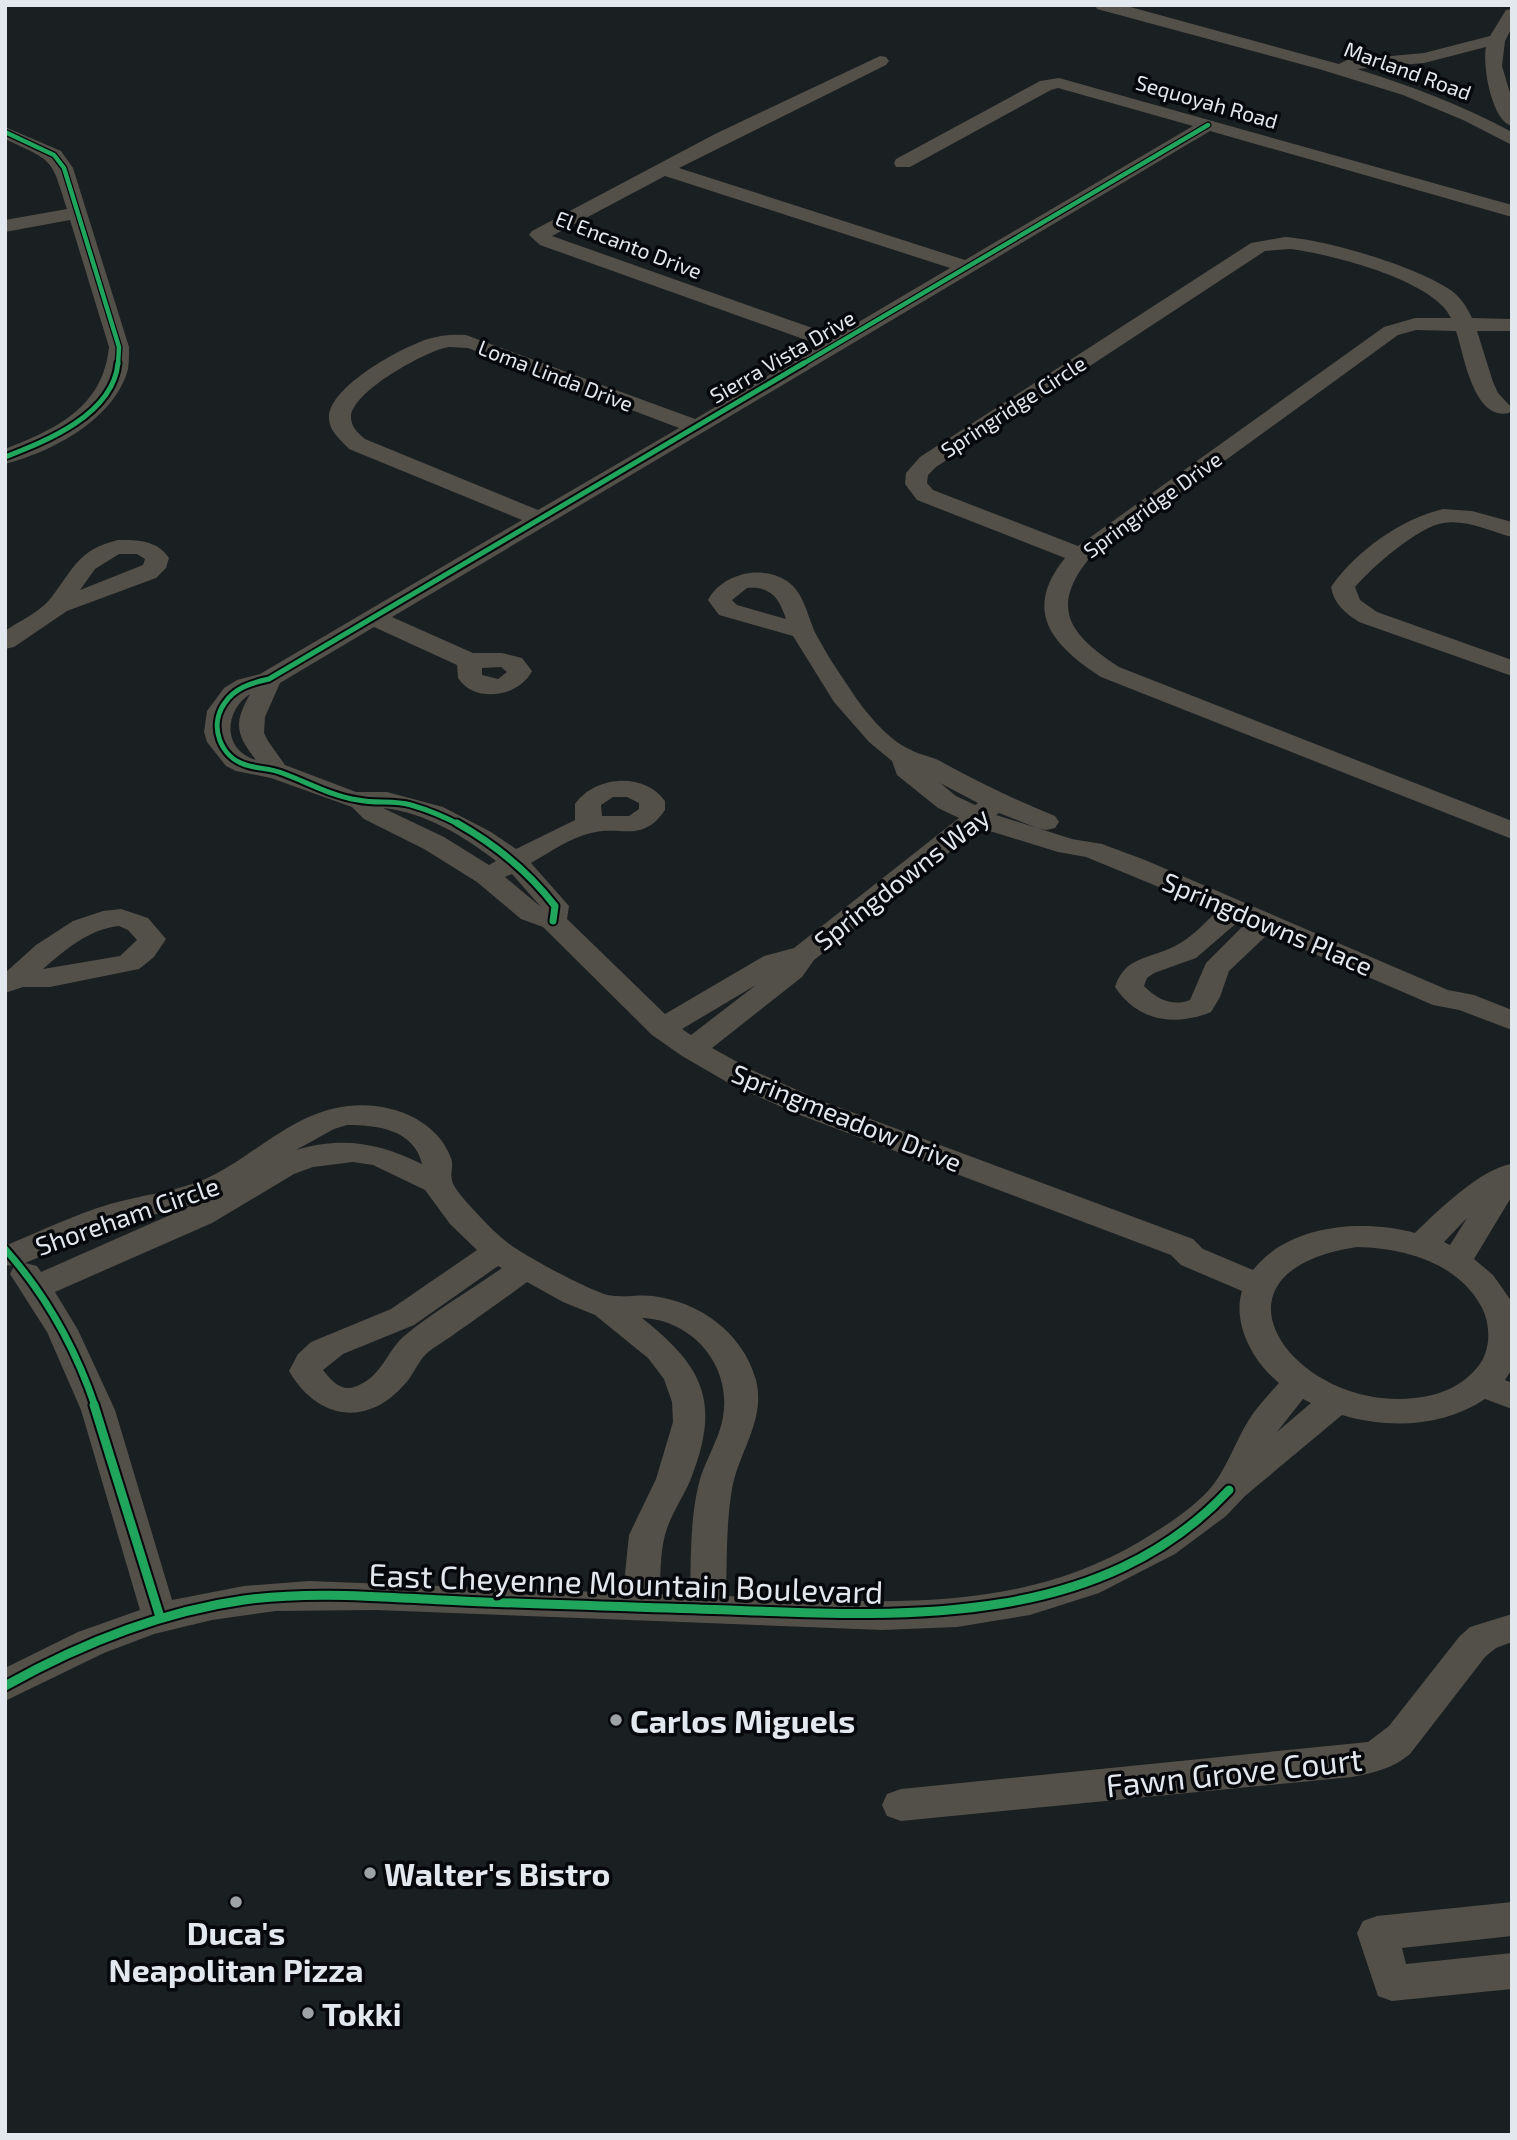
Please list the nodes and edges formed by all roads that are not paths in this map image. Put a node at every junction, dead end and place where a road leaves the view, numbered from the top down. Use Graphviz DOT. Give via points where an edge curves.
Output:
graph roads {
  1 [pos="1103,5"];
  2 [pos="1147,12"];
  3 [pos="1512,15"];
  4 [pos="1495,40"];
  5 [pos="880,61"];
  6 [pos="1325,65"];
  7 [pos="1512,121"];
  8 [pos="1208,125"];
  9 [pos="5,132"];
  10 [pos="1512,140"];
  11 [pos="903,163"];
  12 [pos="663,169"];
  13 [pos="1512,211"];
  14 [pos="78,213"];
  15 [pos="5,226"];
  16 [pos="966,267"];
  17 [pos="1465,324"];
  18 [pos="1512,325"];
  19 [pos="835,344"];
  20 [pos="1501,408"];
  21 [pos="694,426"];
  22 [pos="5,457"];
  23 [pos="891,484"];
  24 [pos="916,484"];
  25 [pos="539,519"];
  26 [pos="1512,530"];
  27 [pos="1080,555"];
  28 [pos="1345,599"];
  29 [pos="1320,601"];
  30 [pos="58,606"];
  31 [pos="372,617"];
  32 [pos="802,631"];
  33 [pos="5,642"];
  34 [pos="469,661"];
  35 [pos="1512,669"];
  36 [pos="269,679"];
  37 [pos="273,769"];
  38 [pos="360,801"];
  39 [pos="987,809"];
  40 [pos="589,825"];
  41 [pos="1512,831"];
  42 [pos="516,861"];
  43 [pos="486,876"];
  44 [pos="1236,908"];
  45 [pos="553,921"];
  46 [pos="1265,921"];
  47 [pos="804,954"];
  48 [pos="1443,999"];
  49 [pos="1512,1021"];
  50 [pos="662,1028"];
  51 [pos="1512,1043"];
  52 [pos="692,1049"];
  53 [pos="1511,1173"];
  54 [pos="252,1175"];
  55 [pos="1422,1245"];
  56 [pos="9,1253"];
  57 [pos="511,1260"];
  58 [pos="1456,1262"];
  59 [pos="1264,1277"];
  60 [pos="35,1288"];
  61 [pos="607,1307"];
  62 [pos="1300,1380"];
  63 [pos="1501,1380"];
  64 [pos="1337,1400"];
  65 [pos="681,1454"];
  66 [pos="722,1458"];
  67 [pos="1229,1490"];
  68 [pos="639,1608"];
  69 [pos="707,1609"];
  70 [pos="160,1617"];
  71 [pos="1512,1628"];
  72 [pos="5,1686"];
  73 [pos="901,1805"];
  74 [pos="1512,1919"];
  75 [pos="1512,1971"];
  1 -- 2 [label="street, Marland Road"];
  2 -- 6 [label="street, Marland Road"];
  3 -- 4 [label="street"];
  4 -- 6 [label="street, Marland Road" via="1424,58"];
  4 -- 7 [label="street" via="1495,74"];
  5 -- 12 [label="street, El Encanto Drive"];
  6 -- 10 [label="street, Marland Road" via="1433,100"];
  8 -- 11 [label="street, Sequoyah Road" via="1052,83"];
  8 -- 13 [label="street, Sequoyah Road"];
  8 -- 16 [label="street, Sierra Vista Drive"];
  9 -- 14 [label="street" via="54,155 70,181"];
  12 -- 16 [label="street"];
  12 -- 19 [label="street, El Encanto Drive" via="539,235 547,242"];
  14 -- 15 [label="street"];
  14 -- 22 [label="street" via="119,348 115,380 77,420 45,441"];
  16 -- 19 [label="street, Sierra Vista Drive"];
  17 -- 18 [label="street, Springridge Drive"];
  17 -- 20 [label="street, Springridge Circle" via="1487,394"];
  17 -- 24 [label="street, Springridge Circle" via="1450,299 1426,283 1272,239 928,462 917,473"];
  17 -- 27 [label="street, Springridge Drive" via="1415,324 1381,337"];
  19 -- 21 [label="street, Sierra Vista Drive"];
  21 -- 25 [label="street, Sierra Vista Drive"];
  21 -- 25 [label="street, Loma Linda Drive" via="460,340 425,348 356,388 344,403 342,429 357,444"];
  23 -- 24 [label="street"];
  24 -- 27 [label="street" via="940,502"];
  25 -- 31 [label="street, Sierra Vista Drive"];
  26 -- 28 [label="street" via="1441,510 1415,524 1347,580"];
  27 -- 41 [label="street, Springridge Drive" via="1058,584 1055,607 1070,641 1095,663 1128,681"];
  28 -- 29 [label="street"];
  28 -- 35 [label="street" via="1368,617"];
  30 -- 33 [label="street"];
  31 -- 34 [label="street"];
  31 -- 36 [label="street, Springmeadow Drive"];
  32 -- 39 [label="street, Springdowns Place" via="850,707 905,758 906,769 947,802"];
  36 -- 37 [label="street" via="250,727"];
  36 -- 37 [label="street, Springmeadow Drive" via="243,687 226,701 219,709 215,731 235,761 251,768"];
  37 -- 38 [label="street, Springmeadow Drive"];
  38 -- 42 [label="street, Springmeadow Drive" via="387,800 427,812 482,838"];
  38 -- 43 [label="street, Springmeadow Drive" via="373,813 434,843"];
  39 -- 44 [label="street, Springdowns Place" via="1068,846 1092,850"];
  39 -- 47 [label="street, Springdowns Way"];
  40 -- 42 [label="street"];
  42 -- 43 [label="street"];
  42 -- 45 [label="street, Springmeadow Drive" via="555,906"];
  43 -- 45 [label="street, Springmeadow Drive" via="531,913"];
  44 -- 46 [label="street, Springdowns Place"];
  44 -- 46 [label="street" via="1185,953 1138,970 1130,979 1134,994 1150,1006 1178,1013 1201,1006 1213,973"];
  45 -- 50 [label="street, Springmeadow Drive"];
  46 -- 48 [label="street, Springdowns Place"];
  47 -- 50 [label="street, Springdowns Way" via="774,962"];
  47 -- 52 [label="street, Springdowns Way" via="792,971"];
  48 -- 49 [label="street, Springdowns Place" via="1464,1001"];
  48 -- 51 [label="street, Springdowns Place" via="1455,1012"];
  50 -- 52 [label="street, Springmeadow Drive"];
  52 -- 59 [label="street, Springmeadow Drive" via="811,1108 1182,1247 1192,1257"];
  53 -- 55 [label="street" via="1454,1212"];
  53 -- 58 [label="street"];
  54 -- 56 [label="street, Shoreham Circle" via="78,1226"];
  54 -- 57 [label="street, Shoreham Circle" via="309,1157 353,1152 380,1156 436,1183 461,1216"];
  54 -- 60 [label="street, Shoreham Circle" via="201,1215"];
  55 -- 58 [label="street"];
  55 -- 59 [label="street" via="1378,1236 1318,1241 1298,1250"];
  56 -- 60 [label="street"];
  57 -- 57 [label="street" via="385,1326 323,1350 310,1359 306,1371 312,1382 342,1400 359,1400 374,1393 390,1383 413,1347"];
  57 -- 61 [label="street, Shoreham Circle"];
  58 -- 63 [label="street" via="1487,1289 1503,1318 1506,1336"];
  59 -- 62 [label="street" via="1255,1301 1259,1332 1270,1352"];
  60 -- 70 [label="street" via="62,1330 98,1410"];
  61 -- 65 [label="street, Shoreham Circle" via="660,1350 679,1375 689,1402 690,1422"];
  61 -- 66 [label="street, Shoreham Circle" via="640,1305 669,1310 693,1320 723,1346 740,1380 741,1399 740,1419"];
  62 -- 64 [label="street"];
  62 -- 67 [label="street, East Cheyenne Mountain Boulevard" via="1264,1424"];
  63 -- 64 [label="street" via="1423,1410 1383,1410"];
  64 -- 67 [label="street, East Cheyenne Mountain Boulevard"];
  65 -- 66 [label="street"];
  65 -- 68 [label="street, Shoreham Circle" via="646,1535"];
  66 -- 69 [label="street, Shoreham Circle" via="710,1515"];
  67 -- 69 [label="street, East Cheyenne Mountain Boulevard" via="1215,1506 1142,1557 1064,1592 1018,1603 920,1615"];
  68 -- 69 [label="street, East Cheyenne Mountain Boulevard"];
  68 -- 70 [label="street, East Cheyenne Mountain Boulevard" via="284,1597"];
  70 -- 72 [label="street, East Cheyenne Mountain Boulevard" via="90,1642"];
  71 -- 73 [label="street, Fawn Grove Court" via="1483,1637 1472,1647 1392,1749 1377,1757"];
  74 -- 75 [label="street" via="1377,1933 1392,1983"];
}
